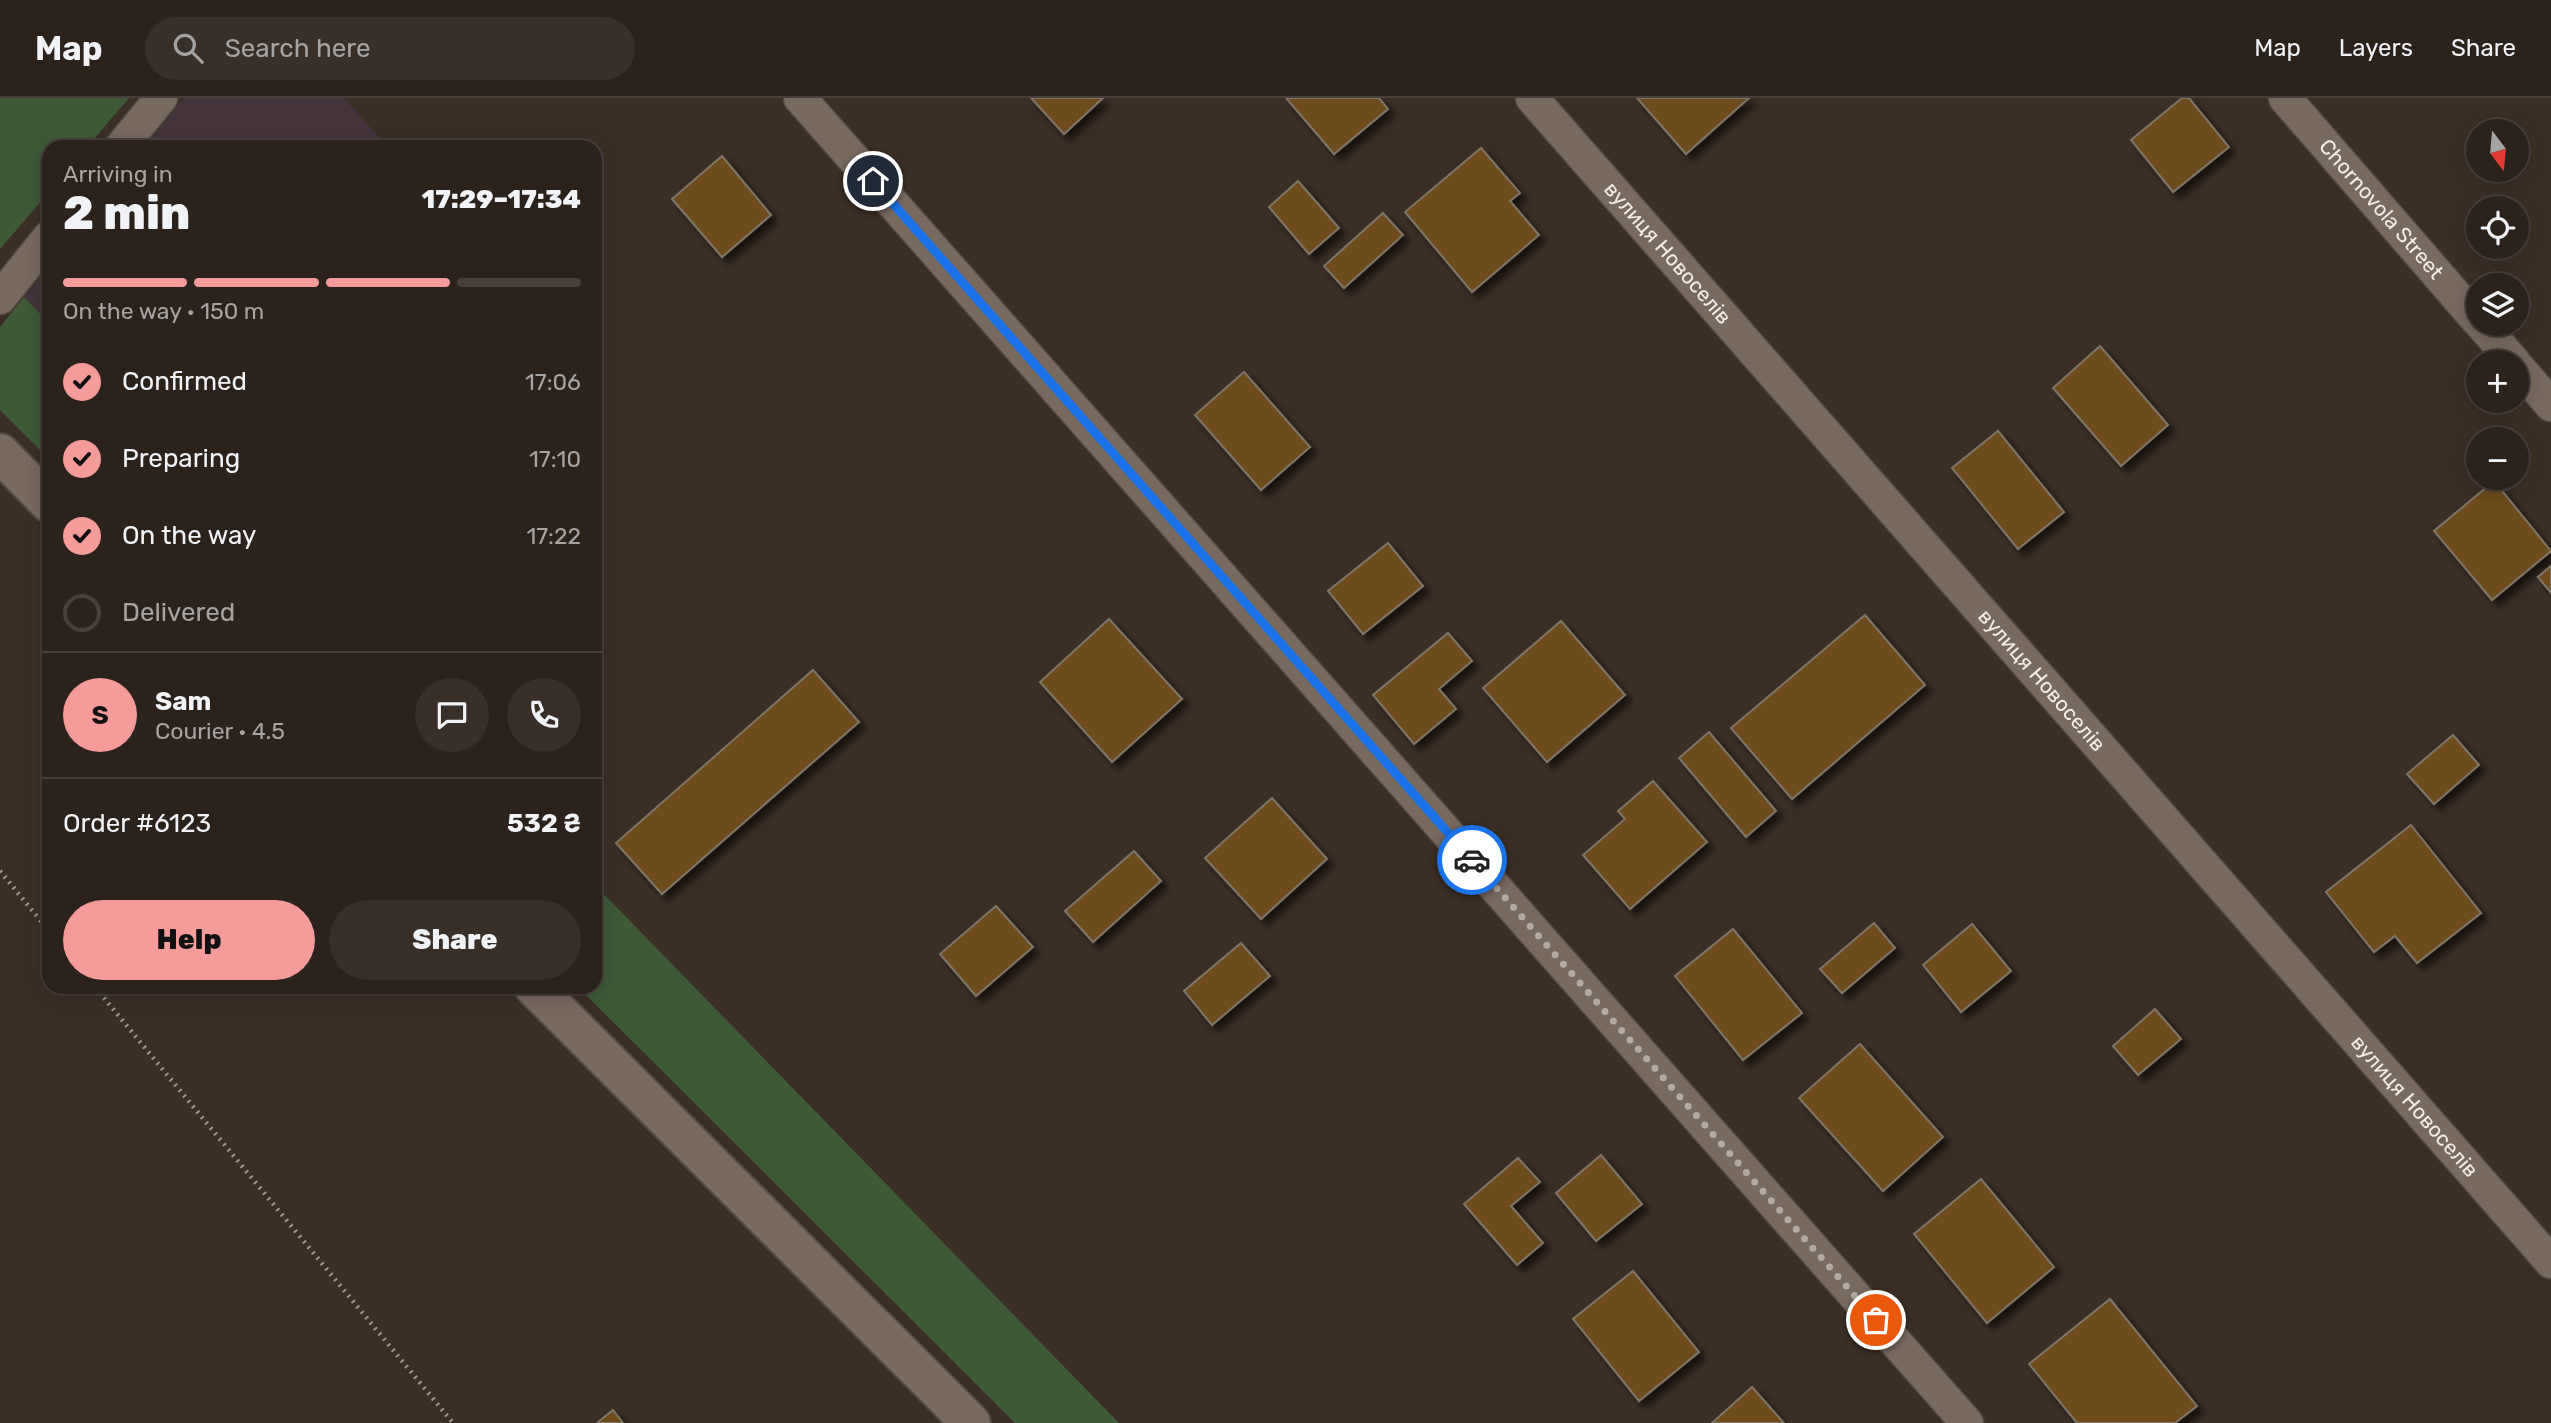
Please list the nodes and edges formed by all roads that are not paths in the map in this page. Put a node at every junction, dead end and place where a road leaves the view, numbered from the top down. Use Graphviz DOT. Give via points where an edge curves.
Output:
graph roads {
  1 [pos="161,98"];
  2 [pos="800,98"];
  3 [pos="1532,98"];
  4 [pos="2285,98"];
  5 [pos="127,140"];
  6 [pos="42,246"];
  7 [pos="0,298"];
  8 [pos="2466,307"];
  9 [pos="2491,336"];
  10 [pos="2503,350"];
  11 [pos="2529,380"];
  12 [pos="2551,405"];
  13 [pos="0,453"];
  14 [pos="42,496"];
  15 [pos="541,994"];
  16 [pos="2551,1262"];
  17 [pos="971,1423"];
  18 [pos="1967,1423"];
  1 -- 5 [label="street"];
  2 -- 18 [label="street"];
  3 -- 16 [label="street, вулиця Новоселів"];
  4 -- 8 [label="street, Chornovola Street"];
  6 -- 7 [label="street"];
  9 -- 10 [label="street, Chornovola Street"];
  11 -- 12 [label="street, Chornovola Street"];
  13 -- 14 [label="street"];
  15 -- 17 [label="street"];
}
